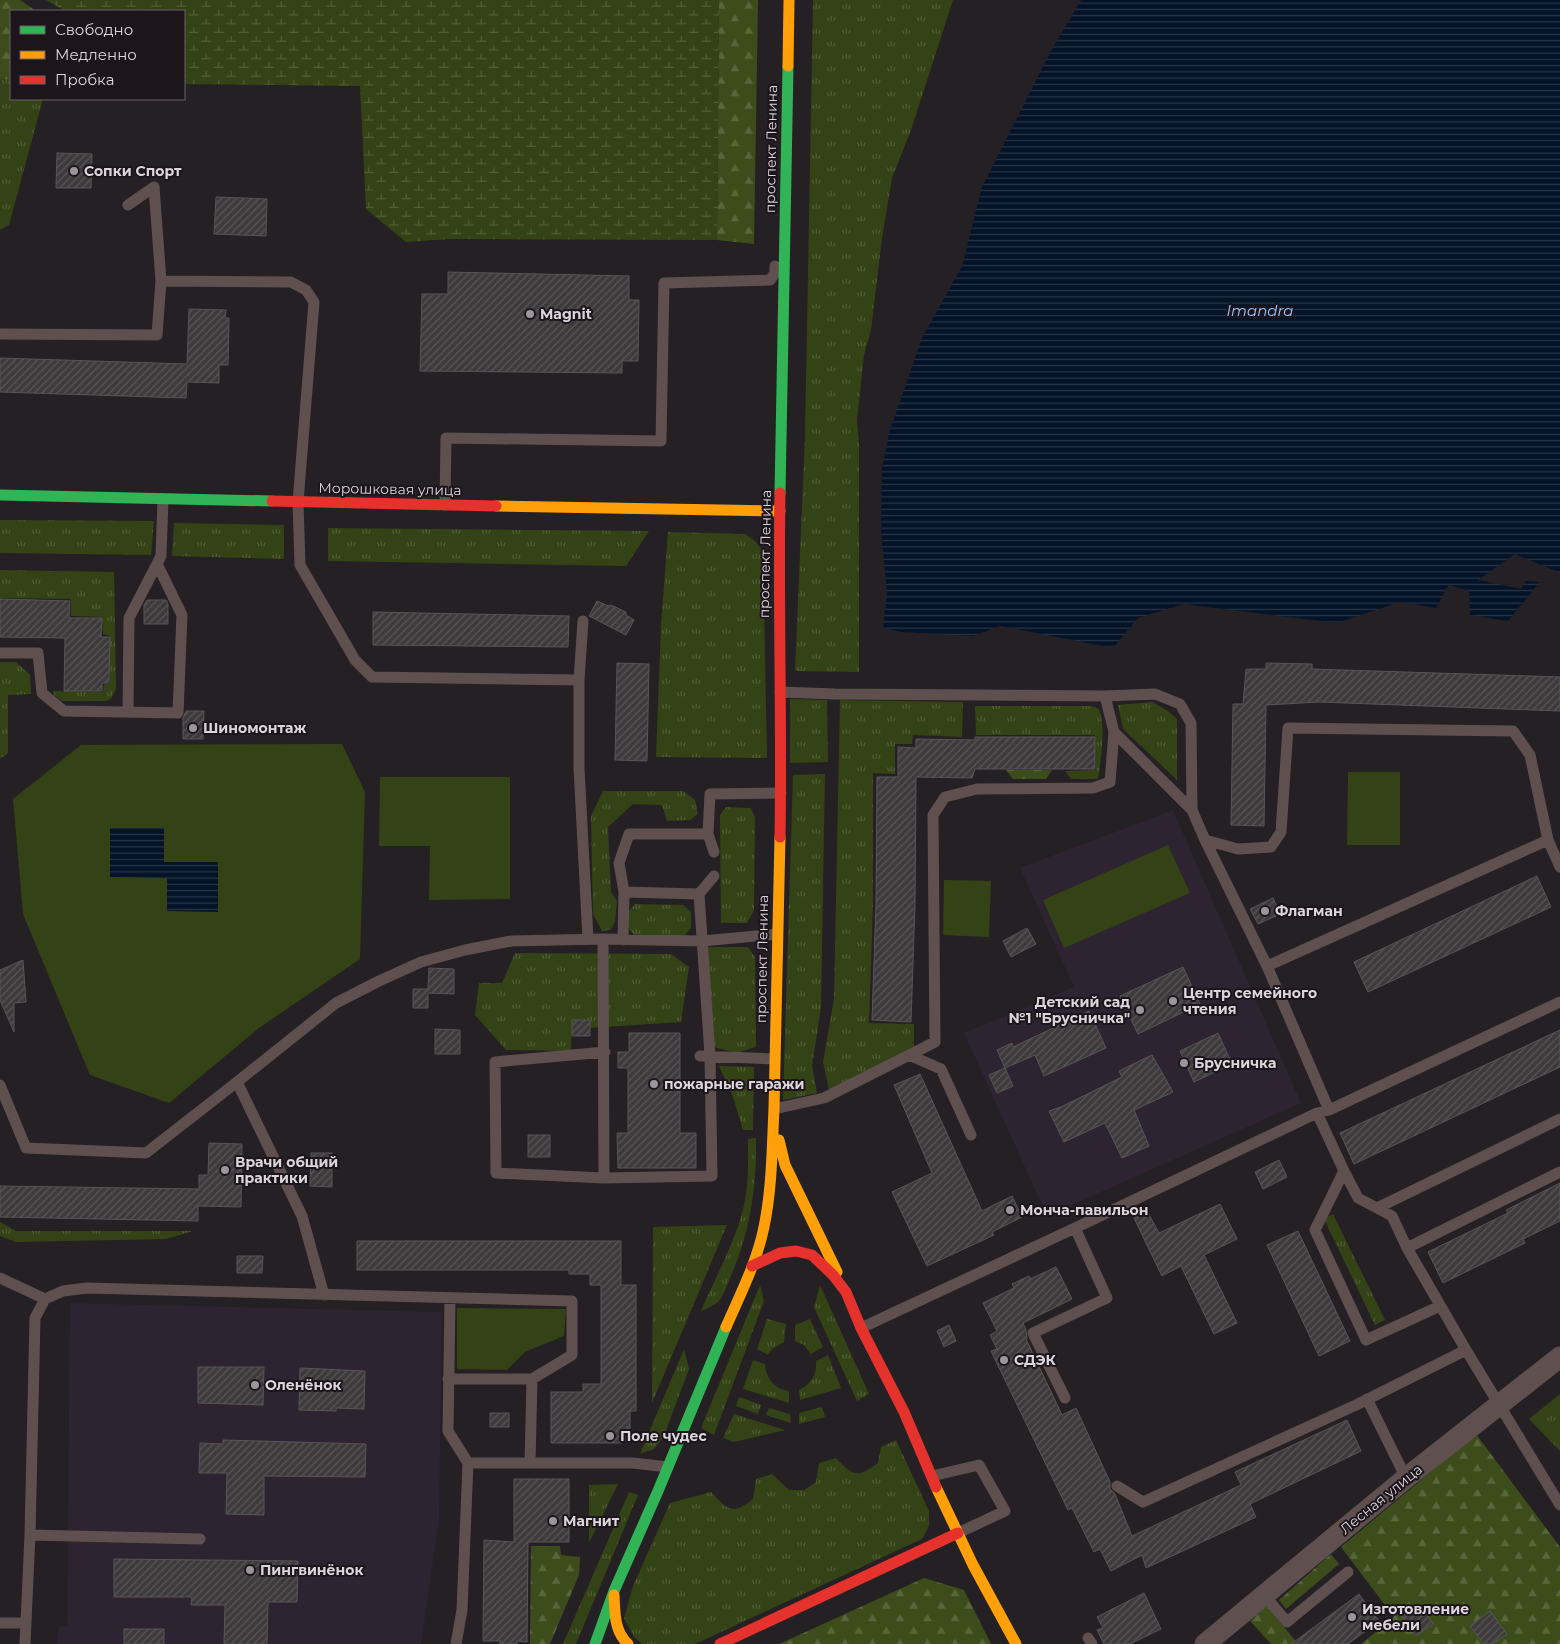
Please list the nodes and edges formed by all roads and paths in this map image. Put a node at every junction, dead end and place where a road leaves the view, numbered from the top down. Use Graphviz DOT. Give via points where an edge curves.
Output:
graph roads {
  1 [pos="789,0"];
  2 [pos="128,205"];
  3 [pos="785,206"];
  4 [pos="161,281"];
  5 [pos="0,334"];
  6 [pos="0,495"];
  7 [pos="163,498"];
  8 [pos="298,502"];
  9 [pos="445,505"];
  10 [pos="780,511"];
  11 [pos="157,564"];
  12 [pos="583,621"];
  13 [pos="0,652"];
  14 [pos="579,680"];
  15 [pos="780,692"];
  16 [pos="1105,696"];
  17 [pos="128,712"];
  18 [pos="1114,732"];
  19 [pos="780,793"];
  20 [pos="1192,810"];
  21 [pos="708,834"];
  22 [pos="1205,840"];
  23 [pos="1548,840"];
  24 [pos="714,852"];
  25 [pos="1560,867"];
  26 [pos="714,876"];
  27 [pos="624,892"];
  28 [pos="699,894"];
  29 [pos="777,934"];
  30 [pos="588,939"];
  31 [pos="604,939"];
  32 [pos="623,940"];
  33 [pos="702,940"];
  34 [pos="1267,966"];
  35 [pos="1560,1002"];
  36 [pos="605,1052"];
  37 [pos="909,1055"];
  38 [pos="705,1056"];
  39 [pos="775,1059"];
  40 [pos="237,1082"];
  41 [pos="0,1085"];
  42 [pos="774,1109"];
  43 [pos="1330,1110"];
  44 [pos="1317,1113"];
  45 [pos="1560,1118"];
  46 [pos="971,1135"];
  47 [pos="1344,1171"];
  48 [pos="1560,1172"];
  49 [pos="604,1178"];
  50 [pos="1378,1208"];
  51 [pos="1076,1228"];
  52 [pos="1407,1248"];
  53 [pos="752,1266"];
  54 [pos="0,1278"];
  55 [pos="846,1292"];
  56 [pos="324,1295"];
  57 [pos="450,1298"];
  58 [pos="45,1299"];
  59 [pos="1440,1306"];
  60 [pos="861,1328"];
  61 [pos="1466,1350"];
  62 [pos="1560,1357"];
  63 [pos="448,1379"];
  64 [pos="532,1379"];
  65 [pos="1065,1398"];
  66 [pos="1367,1399"];
  67 [pos="1498,1406"];
  68 [pos="468,1463"];
  69 [pos="530,1463"];
  70 [pos="668,1467"];
  71 [pos="1406,1478"];
  72 [pos="934,1481"];
  73 [pos="1117,1486"];
  74 [pos="1560,1505"];
  75 [pos="936,1517"];
  76 [pos="931,1533"];
  77 [pos="958,1533"];
  78 [pos="30,1535"];
  79 [pos="200,1539"];
  80 [pos="919,1550"];
  81 [pos="942,1556"];
  82 [pos="960,1565"];
  83 [pos="1348,1572"];
  84 [pos="614,1591"];
  85 [pos="988,1595"];
  86 [pos="1264,1595"];
  87 [pos="0,1623"];
  88 [pos="26,1623"];
  89 [pos="26,1644"];
  90 [pos="456,1644"];
  91 [pos="595,1644"];
  92 [pos="628,1644"];
  93 [pos="720,1644"];
  94 [pos="1016,1644"];
  95 [pos="1205,1644"];
  1 -- 3 [label="main road, проспект Ленина"];
  2 -- 4 [label="lane" via="154,187"];
  3 -- 9 [label="lane" via="775,238 774,273 770,280 664,283 661,441 446,438"];
  3 -- 10 [label="main road, проспект Ленина"];
  4 -- 5 [label="lane" via="157,335"];
  4 -- 8 [label="lane" via="291,282 306,290 314,302"];
  6 -- 7 [label="main road, Морошковая улица"];
  7 -- 8 [label="main road, Морошковая улица"];
  7 -- 11 [label="lane" via="161,556"];
  8 -- 9 [label="main road, Морошковая улица"];
  8 -- 14 [label="lane" via="300,566 355,660 372,677"];
  9 -- 10 [label="main road, Морошковая улица"];
  10 -- 15 [label="main road, проспект Ленина"];
  11 -- 17 [label="lane" via="129,618"];
  11 -- 17 [label="lane" via="182,615 178,713"];
  12 -- 14 [label="lane"];
  13 -- 17 [label="lane" via="38,653 42,693 64,711"];
  14 -- 30 [label="lane" via="579,768"];
  15 -- 16 [label="lane"];
  15 -- 19 [label="main road, проспект Ленина"];
  16 -- 18 [label="lane"];
  16 -- 20 [label="lane" via="1155,694 1180,704 1191,723"];
  18 -- 20 [label="lane"];
  18 -- 37 [label="lane" via="1110,782 1093,788 977,788 945,797 933,815 935,1042"];
  19 -- 21 [label="lane" via="710,794"];
  19 -- 29 [label="main road, проспект Ленина"];
  20 -- 22 [label="lane"];
  21 -- 24 [label="lane"];
  21 -- 27 [label="lane" via="629,834 619,864"];
  22 -- 23 [label="lane" via="1238,850 1271,847 1281,832 1288,728 1514,731 1530,755"];
  22 -- 34 [label="lane"];
  23 -- 25 [label="lane"];
  23 -- 34 [label="lane"];
  26 -- 28 [label="lane"];
  27 -- 28 [label="lane"];
  27 -- 32 [label="lane"];
  28 -- 33 [label="lane"];
  29 -- 33 [label="lane"];
  29 -- 39 [label="main road, проспект Ленина"];
  30 -- 31 [label="lane"];
  30 -- 40 [label="lane" via="511,941 421,962 336,1003"];
  31 -- 32 [label="lane"];
  31 -- 36 [label="lane"];
  32 -- 33 [label="lane"];
  33 -- 38 [label="lane"];
  34 -- 43 [label="lane"];
  35 -- 43 [label="lane"];
  36 -- 49 [label="lane"];
  36 -- 49 [label="lane" via="495,1062 496,1172"];
  37 -- 42 [label="lane" via="824,1098"];
  37 -- 46 [label="lane" via="941,1069"];
  38 -- 39 [label="lane"];
  38 -- 49 [label="lane" via="712,1176"];
  39 -- 42 [label="main road, проспект Ленина"];
  40 -- 41 [label="lane" via="146,1153 26,1148"];
  40 -- 56 [label="lane" via="302,1216"];
  42 -- 53 [label="main road, проспект Ленина" via="771,1186 764,1229"];
  42 -- 55 [label="main road, проспект Ленина" via="786,1165"];
  43 -- 44 [label="lane"];
  44 -- 47 [label="lane"];
  44 -- 51 [label="lane"];
  45 -- 50 [label="lane"];
  47 -- 50 [label="lane" via="1358,1198"];
  47 -- 59 [label="lane" via="1315,1230 1366,1340"];
  48 -- 52 [label="lane"];
  50 -- 52 [label="lane" via="1392,1216"];
  51 -- 60 [label="lane"];
  51 -- 65 [label="lane" via="1107,1298 1033,1333"];
  52 -- 59 [label="lane"];
  53 -- 55 [label="main road" via="780,1253 796,1251 812,1255"];
  53 -- 70 [label="main road, проспект Ленина"];
  54 -- 58 [label="lane"];
  55 -- 60 [label="main road"];
  56 -- 57 [label="lane"];
  56 -- 58 [label="lane" via="87,1288 63,1290"];
  57 -- 63 [label="lane"];
  57 -- 64 [label="lane" via="572,1301 572,1355"];
  58 -- 78 [label="lane" via="35,1318"];
  59 -- 61 [label="lane"];
  60 -- 72 [label="main road" via="904,1412"];
  61 -- 66 [label="lane"];
  61 -- 67 [label="lane"];
  62 -- 67 [label="street, Лесная улица"];
  63 -- 64 [label="lane"];
  63 -- 68 [label="lane" via="448,1431"];
  64 -- 69 [label="lane"];
  66 -- 71 [label="lane"];
  66 -- 73 [label="lane" via="1143,1502"];
  67 -- 71 [label="street, Лесная улица"];
  67 -- 74 [label="lane"];
  68 -- 69 [label="lane"];
  68 -- 90 [label="lane" via="462,1610"];
  69 -- 70 [label="lane" via="633,1463"];
  70 -- 84 [label="main road, проспект Ленина"];
  71 -- 86 [label="street, Лесная улица"];
  72 -- 75 [label="main road"];
  72 -- 77 [label="main road"];
  72 -- 77 [label="lane" via="978,1465 1005,1511"];
  76 -- 80 [label="main road"];
  77 -- 80 [label="main road"];
  77 -- 85 [label="main road"];
  78 -- 79 [label="lane"];
  78 -- 88 [label="lane"];
  80 -- 81 [label="main road"];
  80 -- 93 [label="main road"];
  82 -- 85 [label="main road"];
  83 -- 86 [label="lane" via="1288,1622"];
  84 -- 91 [label="main road, проспект Ленина"];
  84 -- 92 [label="main road" via="615,1618 623,1641"];
  85 -- 94 [label="main road"];
  86 -- 95 [label="street, Лесная улица"];
  87 -- 88 [label="lane"];
  88 -- 89 [label="lane"];
}
